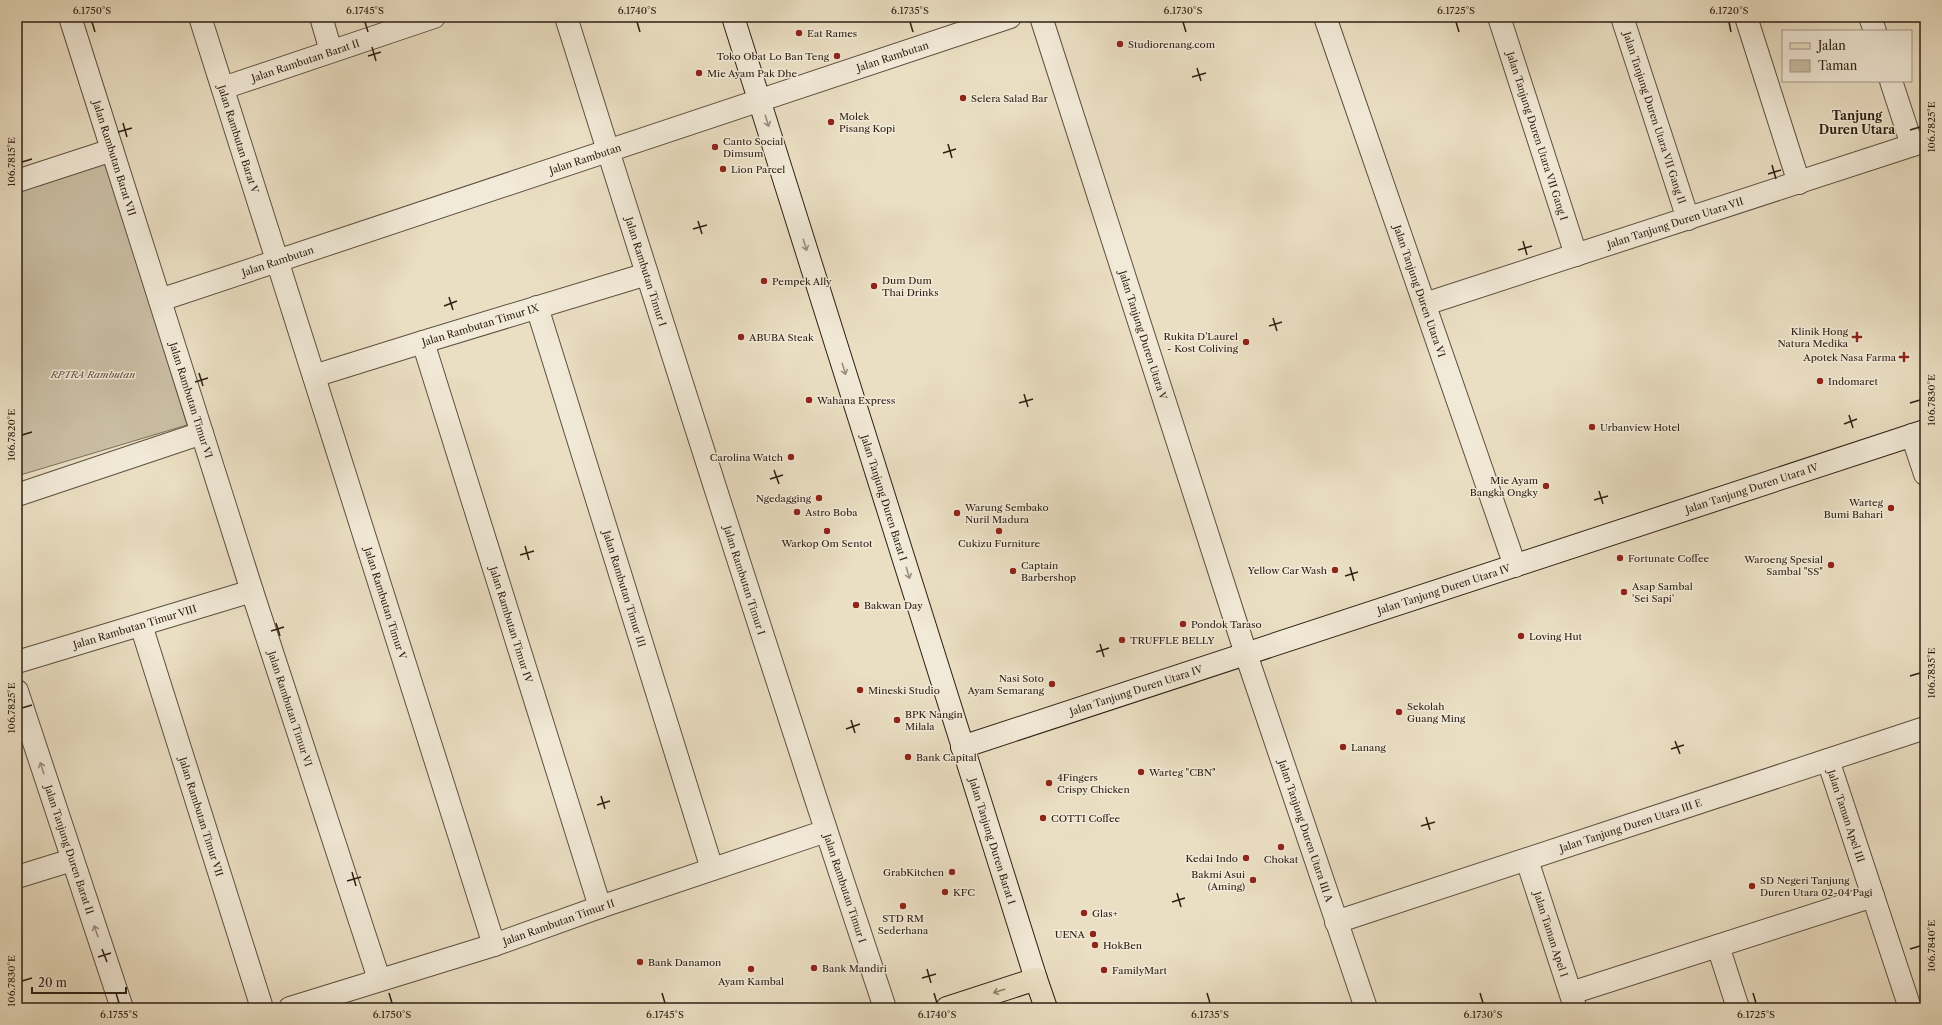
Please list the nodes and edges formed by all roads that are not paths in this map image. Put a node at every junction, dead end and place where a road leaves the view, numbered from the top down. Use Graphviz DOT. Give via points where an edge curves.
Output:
graph roads {
  1 [pos="70,17"];
  2 [pos="200,17"];
  3 [pos="321,17"];
  4 [pos="434,17"];
  5 [pos="566,17"];
  6 [pos="733,17"];
  7 [pos="1010,17"];
  8 [pos="1041,17"];
  9 [pos="1325,17"];
  10 [pos="1499,17"];
  11 [pos="1622,17"];
  12 [pos="1746,17"];
  13 [pos="1870,17"];
  14 [pos="1875,30"];
  15 [pos="331,51"];
  16 [pos="1891,82"];
  17 [pos="223,88"];
  18 [pos="760,100"];
  19 [pos="1918,143"];
  20 [pos="112,150"];
  21 [pos="608,151"];
  22 [pos="17,181"];
  23 [pos="1800,183"];
  24 [pos="1688,219"];
  25 [pos="1576,255"];
  26 [pos="278,260"];
  27 [pos="647,274"];
  28 [pos="160,300"];
  29 [pos="1425,304"];
  30 [pos="537,307"];
  31 [pos="422,342"];
  32 [pos="314,376"];
  33 [pos="202,433"];
  34 [pos="1918,433"];
  35 [pos="1925,474"];
  36 [pos="17,495"];
  37 [pos="1515,566"];
  38 [pos="252,591"];
  39 [pos="141,625"];
  40 [pos="1246,654"];
  41 [pos="17,662"];
  42 [pos="17,691"];
  43 [pos="1925,728"];
  44 [pos="962,747"];
  45 [pos="1828,760"];
  46 [pos="826,831"];
  47 [pos="72,860"];
  48 [pos="1527,860"];
  49 [pos="712,870"];
  50 [pos="17,877"];
  51 [pos="1873,896"];
  52 [pos="600,907"];
  53 [pos="1336,922"];
  54 [pos="494,945"];
  55 [pos="1718,946"];
  56 [pos="379,979"];
  57 [pos="1036,979"];
  58 [pos="1573,1001"];
  59 [pos="122,1008"];
  60 [pos="262,1008"];
  61 [pos="290,1008"];
  62 [pos="885,1008"];
  63 [pos="947,1008"];
  64 [pos="1046,1008"];
  65 [pos="1366,1008"];
  66 [pos="1738,1008"];
  67 [pos="1910,1008"];
  1 -- 20 [label="street, Jalan Rambutan Barat VII"];
  2 -- 17 [label="street, Jalan Rambutan Barat V"];
  3 -- 15 [label="street"];
  4 -- 15 [label="street, Jalan Rambutan Barat II"];
  5 -- 21 [label="street, Jalan Rambutan Timur I"];
  6 -- 18 [label="street, Jalan Tanjung Duren Barat I"];
  7 -- 18 [label="street, Jalan Rambutan"];
  8 -- 40 [label="street, Jalan Tanjung Duren Utara V"];
  9 -- 29 [label="street, Jalan Tanjung Duren Utara VI"];
  10 -- 25 [label="street, Jalan Tanjung Duren Utara VII Gang I"];
  11 -- 24 [label="street, Jalan Tanjung Duren Utara VII Gang II"];
  12 -- 23 [label="street"];
  13 -- 14 [label="street"];
  15 -- 17 [label="street, Jalan Rambutan Barat II"];
  16 -- 19 [label="street"];
  17 -- 26 [label="street, Jalan Rambutan Barat V"];
  18 -- 21 [label="street, Jalan Rambutan"];
  18 -- 44 [label="street, Jalan Tanjung Duren Barat I, one-way"];
  19 -- 23 [label="street, Jalan Tanjung Duren Utara VII"];
  20 -- 22 [label="street"];
  20 -- 28 [label="street, Jalan Rambutan Barat VII"];
  21 -- 26 [label="street, Jalan Rambutan"];
  21 -- 27 [label="street, Jalan Rambutan Timur I"];
  23 -- 24 [label="street, Jalan Tanjung Duren Utara VII"];
  24 -- 25 [label="street, Jalan Tanjung Duren Utara VII"];
  25 -- 29 [label="street, Jalan Tanjung Duren Utara VII"];
  26 -- 28 [label="street, Jalan Rambutan"];
  26 -- 32 [label="street, Jalan Rambutan Timur V"];
  27 -- 30 [label="street, Jalan Rambutan Timur IX"];
  27 -- 46 [label="street, Jalan Rambutan Timur I"];
  28 -- 33 [label="street, Jalan Rambutan Timur VI"];
  29 -- 37 [label="street, Jalan Tanjung Duren Utara VI"];
  30 -- 31 [label="street, Jalan Rambutan Timur IX"];
  30 -- 49 [label="street, Jalan Rambutan Timur III"];
  31 -- 32 [label="street, Jalan Rambutan Timur IX"];
  31 -- 52 [label="street, Jalan Rambutan Timur IV"];
  32 -- 54 [label="street, Jalan Rambutan Timur V"];
  33 -- 36 [label="street"];
  33 -- 38 [label="street, Jalan Rambutan Timur VI"];
  34 -- 35 [label="street"];
  34 -- 37 [label="street, Jalan Tanjung Duren Utara IV"];
  37 -- 40 [label="street, Jalan Tanjung Duren Utara IV"];
  38 -- 39 [label="street, Jalan Rambutan Timur VIII"];
  38 -- 56 [label="street, Jalan Rambutan Timur VI"];
  39 -- 41 [label="street, Jalan Rambutan Timur VIII"];
  39 -- 60 [label="street, Jalan Rambutan Timur VII"];
  40 -- 44 [label="street, Jalan Tanjung Duren Utara IV"];
  40 -- 53 [label="street, Jalan Tanjung Duren Utara III A"];
  47 -- 42 [label="street, Jalan Tanjung Duren Barat II, one-way"];
  43 -- 45 [label="street, Jalan Tanjung Duren Utara III E"];
  44 -- 57 [label="street, Jalan Tanjung Duren Barat I"];
  45 -- 48 [label="street, Jalan Tanjung Duren Utara III E"];
  45 -- 51 [label="street, Jalan Taman Apel III"];
  46 -- 49 [label="street, Jalan Rambutan Timur II"];
  46 -- 62 [label="street, Jalan Rambutan Timur I"];
  47 -- 50 [label="street"];
  59 -- 47 [label="street, Jalan Tanjung Duren Barat II, one-way"];
  48 -- 53 [label="street, Jalan Tanjung Duren Utara III E"];
  48 -- 58 [label="street, Jalan Taman Apel I"];
  49 -- 52 [label="street, Jalan Rambutan Timur II"];
  51 -- 55 [label="street"];
  51 -- 67 [label="street, Jalan Taman Apel III"];
  52 -- 54 [label="street, Jalan Rambutan Timur II"];
  53 -- 65 [label="street, Jalan Tanjung Duren Utara III A"];
  54 -- 56 [label="street, Jalan Rambutan Timur II"];
  55 -- 58 [label="street"];
  55 -- 66 [label="street"];
  56 -- 61 [label="street, Jalan Rambutan Timur II"];
  57 -- 63 [label="main road, one-way"];
  57 -- 64 [label="main road"];
}
